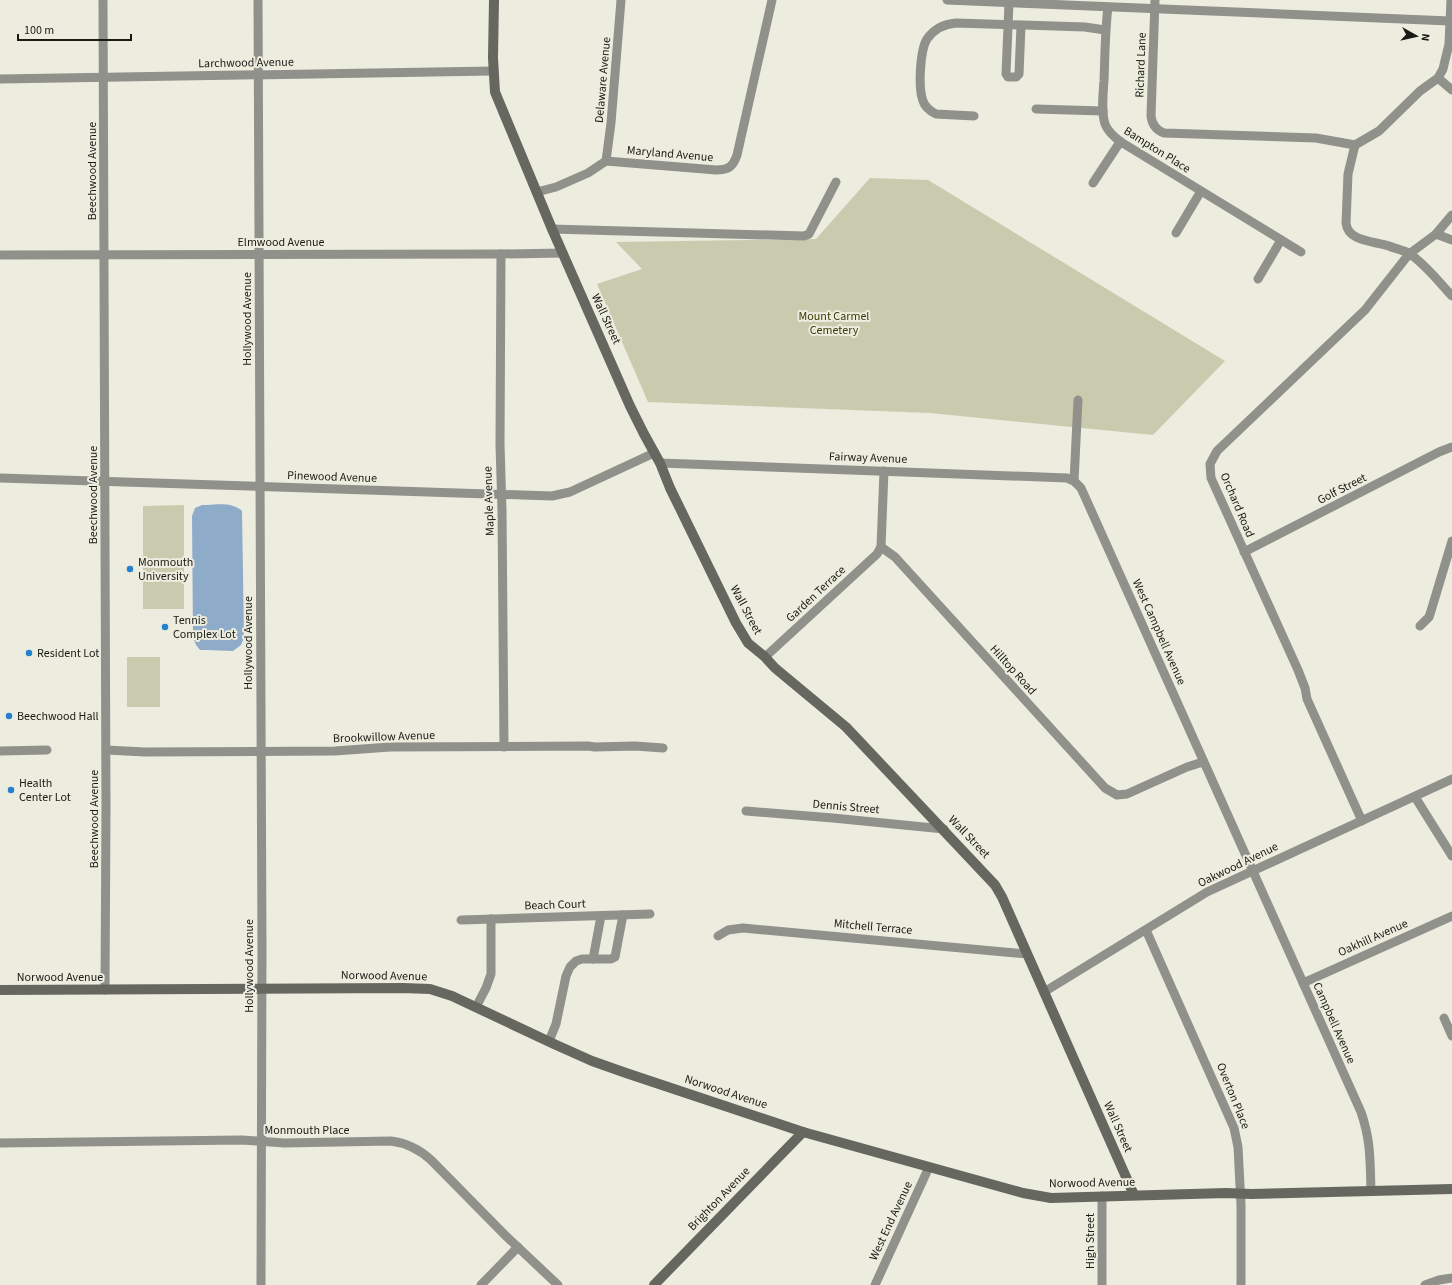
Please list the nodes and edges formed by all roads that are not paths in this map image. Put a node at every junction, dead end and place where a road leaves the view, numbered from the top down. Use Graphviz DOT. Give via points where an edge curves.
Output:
graph roads {
  1 [pos="103,0"];
  2 [pos="258,0"];
  3 [pos="494,0"];
  4 [pos="621,0"];
  5 [pos="772,0"];
  6 [pos="948,0"];
  7 [pos="1451,0"];
  8 [pos="1009,3"];
  9 [pos="1155,5"];
  10 [pos="1108,7"];
  11 [pos="1450,21"];
  12 [pos="1008,25"];
  13 [pos="1021,26"];
  14 [pos="1105,30"];
  15 [pos="493,71"];
  16 [pos="258,74"];
  17 [pos="104,77"];
  18 [pos="1438,78"];
  19 [pos="0,79"];
  20 [pos="1452,90"];
  21 [pos="1036,109"];
  22 [pos="1103,111"];
  23 [pos="974,116"];
  24 [pos="1156,129"];
  25 [pos="1121,142"];
  26 [pos="1355,145"];
  27 [pos="606,161"];
  28 [pos="836,182"];
  29 [pos="1094,183"];
  30 [pos="1201,191"];
  31 [pos="537,192"];
  32 [pos="1452,215"];
  33 [pos="552,229"];
  34 [pos="1176,234"];
  35 [pos="1436,234"];
  36 [pos="1282,240"];
  37 [pos="1452,240"];
  38 [pos="1301,252"];
  39 [pos="563,253"];
  40 [pos="259,254"];
  41 [pos="501,254"];
  42 [pos="1409,254"];
  43 [pos="0,255"];
  44 [pos="104,255"];
  45 [pos="1258,279"];
  46 [pos="1452,296"];
  47 [pos="1078,400"];
  48 [pos="1452,447"];
  49 [pos="654,453"];
  50 [pos="660,463"];
  51 [pos="884,471"];
  52 [pos="0,478"];
  53 [pos="1074,481"];
  54 [pos="105,482"];
  55 [pos="260,486"];
  56 [pos="501,495"];
  57 [pos="1452,541"];
  58 [pos="881,547"];
  59 [pos="1244,552"];
  60 [pos="1420,626"];
  61 [pos="765,657"];
  62 [pos="504,747"];
  63 [pos="663,748"];
  64 [pos="47,750"];
  65 [pos="106,750"];
  66 [pos="0,751"];
  67 [pos="261,751"];
  68 [pos="1203,762"];
  69 [pos="1452,779"];
  70 [pos="1415,797"];
  71 [pos="746,811"];
  72 [pos="1362,821"];
  73 [pos="944,829"];
  74 [pos="1452,856"];
  75 [pos="1253,870"];
  76 [pos="650,914"];
  77 [pos="623,915"];
  78 [pos="601,916"];
  79 [pos="1452,916"];
  80 [pos="491,919"];
  81 [pos="461,920"];
  82 [pos="1146,930"];
  83 [pos="718,936"];
  84 [pos="1027,954"];
  85 [pos="593,959"];
  86 [pos="1303,983"];
  87 [pos="262,988"];
  88 [pos="0,990"];
  89 [pos="106,990"];
  90 [pos="1044,992"];
  91 [pos="476,1007"];
  92 [pos="1444,1018"];
  93 [pos="1452,1036"];
  94 [pos="549,1041"];
  95 [pos="803,1132"];
  96 [pos="261,1142"];
  97 [pos="0,1143"];
  98 [pos="929,1167"];
  99 [pos="1452,1189"];
  100 [pos="1371,1191"];
  101 [pos="1240,1194"];
  102 [pos="1134,1195"];
  103 [pos="1102,1196"];
  104 [pos="518,1247"];
  105 [pos="1452,1278"];
  106 [pos="261,1285"];
  107 [pos="481,1285"];
  108 [pos="558,1285"];
  109 [pos="654,1285"];
  110 [pos="875,1285"];
  111 [pos="1102,1285"];
  112 [pos="1241,1285"];
  113 [pos="1425,1285"];
  1 -- 17 [label="street, Beechwood Avenue"];
  2 -- 16 [label="street, Hollywood Avenue"];
  3 -- 15 [label="street, Wall Street"];
  4 -- 27 [label="street, Delaware Avenue"];
  5 -- 27 [label="street, Maryland Avenue" via="733,165 726,170 716,170"];
  6 -- 8 [label="street"];
  7 -- 11 [label="street"];
  8 -- 10 [label="street"];
  8 -- 12 [label="street"];
  9 -- 10 [label="street"];
  9 -- 11 [label="street"];
  9 -- 24 [label="street, Richard Lane" via="1150,116"];
  10 -- 14 [label="street, Bampton Place"];
  11 -- 18 [label="street" via="1449,44"];
  12 -- 13 [label="street"];
  12 -- 13 [label="street" via="1008,77 1016,77 1019,74"];
  12 -- 23 [label="street" via="949,24 935,30 924,46 920,88 926,107 940,115"];
  13 -- 14 [label="street"];
  14 -- 22 [label="street, Bampton Place"];
  15 -- 16 [label="street, Larchwood Avenue"];
  15 -- 31 [label="street, Wall Street" via="495,92"];
  16 -- 17 [label="street, Larchwood Avenue"];
  16 -- 40 [label="street, Hollywood Avenue"];
  17 -- 19 [label="street, Larchwood Avenue"];
  17 -- 44 [label="street, Beechwood Avenue"];
  18 -- 20 [label="street"];
  18 -- 26 [label="street" via="1379,131"];
  21 -- 22 [label="street"];
  22 -- 25 [label="street, Bampton Place" via="1109,131"];
  24 -- 26 [label="street, Bampton Place" via="1164,133 1316,138"];
  25 -- 29 [label="street"];
  25 -- 30 [label="street, Bampton Place"];
  26 -- 42 [label="street" via="1348,174 1348,230 1357,238 1378,242"];
  27 -- 31 [label="street" via="588,173"];
  28 -- 33 [label="street" via="809,234 804,236"];
  30 -- 34 [label="street"];
  30 -- 36 [label="street, Bampton Place"];
  31 -- 33 [label="street, Wall Street"];
  32 -- 35 [label="street, Orchard Road"];
  33 -- 39 [label="street, Wall Street"];
  35 -- 37 [label="street"];
  35 -- 42 [label="street, Orchard Road"];
  36 -- 38 [label="street, Bampton Place"];
  36 -- 45 [label="street"];
  39 -- 41 [label="street, Elmwood Avenue"];
  39 -- 49 [label="street, Wall Street" via="630,406"];
  40 -- 41 [label="street, Elmwood Avenue"];
  40 -- 44 [label="street, Elmwood Avenue"];
  40 -- 55 [label="street, Hollywood Avenue"];
  41 -- 56 [label="street, Maple Avenue"];
  42 -- 46 [label="street"];
  42 -- 59 [label="street, Orchard Road" via="1365,310 1216,451 1210,469 1211,478"];
  43 -- 44 [label="street, Elmwood Avenue"];
  44 -- 54 [label="street, Beechwood Avenue"];
  47 -- 53 [label="street"];
  48 -- 59 [label="street, Golf Street"];
  49 -- 50 [label="street, Wall Street"];
  49 -- 56 [label="street, Pinewood Avenue" via="566,494"];
  50 -- 51 [label="street, Fairway Avenue"];
  50 -- 61 [label="street, Wall Street" via="736,623 748,643"];
  51 -- 53 [label="street, Fairway Avenue" via="1068,478"];
  51 -- 58 [label="street"];
  52 -- 54 [label="street, Pinewood Avenue"];
  53 -- 68 [label="street, West Campbell Avenue" via="1081,488"];
  54 -- 55 [label="street, Pinewood Avenue"];
  54 -- 65 [label="street, Beechwood Avenue"];
  55 -- 56 [label="street, Pinewood Avenue"];
  55 -- 67 [label="street, Hollywood Avenue"];
  56 -- 62 [label="street, Maple Avenue"];
  57 -- 60 [label="street" via="1429,617"];
  58 -- 61 [label="street, Garden Terrace" via="877,554"];
  58 -- 68 [label="street, Hilltop Road" via="894,557 1108,791 1117,795 1127,794"];
  59 -- 72 [label="street, Orchard Road" via="1298,670 1308,699"];
  61 -- 73 [label="street, Wall Street" via="846,727"];
  62 -- 63 [label="street, Brookwillow Avenue"];
  62 -- 67 [label="street, Brookwillow Avenue"];
  64 -- 66 [label="street"];
  65 -- 67 [label="street, Brookwillow Avenue"];
  65 -- 89 [label="street, Beechwood Avenue"];
  67 -- 87 [label="street, Hollywood Avenue"];
  68 -- 75 [label="street, West Campbell Avenue"];
  69 -- 70 [label="street, Oakwood Avenue"];
  70 -- 72 [label="street, Oakwood Avenue"];
  70 -- 74 [label="street"];
  71 -- 73 [label="street, Dennis Street"];
  72 -- 75 [label="street, Oakwood Avenue"];
  73 -- 84 [label="street, Wall Street" via="995,885"];
  75 -- 82 [label="street, Oakwood Avenue" via="1207,892"];
  75 -- 86 [label="street, Campbell Avenue"];
  76 -- 77 [label="street, Beach Court"];
  77 -- 78 [label="street, Beach Court"];
  77 -- 85 [label="street" via="614,957"];
  78 -- 80 [label="street, Beach Court"];
  78 -- 85 [label="street"];
  79 -- 86 [label="street, Oakhill Avenue"];
  80 -- 81 [label="street, Beach Court"];
  80 -- 91 [label="street" via="491,974"];
  82 -- 90 [label="street, Oakwood Avenue"];
  82 -- 101 [label="street, Overton Place" via="1234,1128 1238,1147"];
  83 -- 84 [label="street, Mitchell Terrace" via="728,930 743,928"];
  84 -- 90 [label="street, Wall Street"];
  85 -- 94 [label="street" via="576,961 568,971 556,1024"];
  86 -- 100 [label="street, Campbell Avenue" via="1366,1125 1370,1144"];
  87 -- 89 [label="street, Norwood Avenue"];
  87 -- 91 [label="street, Norwood Avenue" via="430,989"];
  87 -- 96 [label="street, Hollywood Avenue"];
  88 -- 89 [label="street, Norwood Avenue"];
  90 -- 102 [label="street, Wall Street"];
  91 -- 94 [label="street, Norwood Avenue"];
  92 -- 93 [label="street"];
  94 -- 95 [label="street, Norwood Avenue" via="592,1061"];
  95 -- 98 [label="street, Norwood Avenue"];
  95 -- 109 [label="street, Brighton Avenue"];
  96 -- 97 [label="street, Monmouth Place" via="242,1140"];
  96 -- 104 [label="street, Monmouth Place" via="404,1143 431,1160"];
  96 -- 106 [label="street, Hollywood Avenue"];
  98 -- 103 [label="street, Norwood Avenue" via="1030,1195 1052,1198"];
  98 -- 110 [label="street, West End Avenue"];
  99 -- 100 [label="street, Norwood Avenue"];
  100 -- 101 [label="street, Norwood Avenue"];
  101 -- 102 [label="street, Norwood Avenue"];
  101 -- 112 [label="street, Overton Place"];
  102 -- 103 [label="street, Norwood Avenue"];
  103 -- 111 [label="street, High Street"];
  104 -- 107 [label="street"];
  104 -- 108 [label="street, Monmouth Place"];
  105 -- 113 [label="street"];
}
